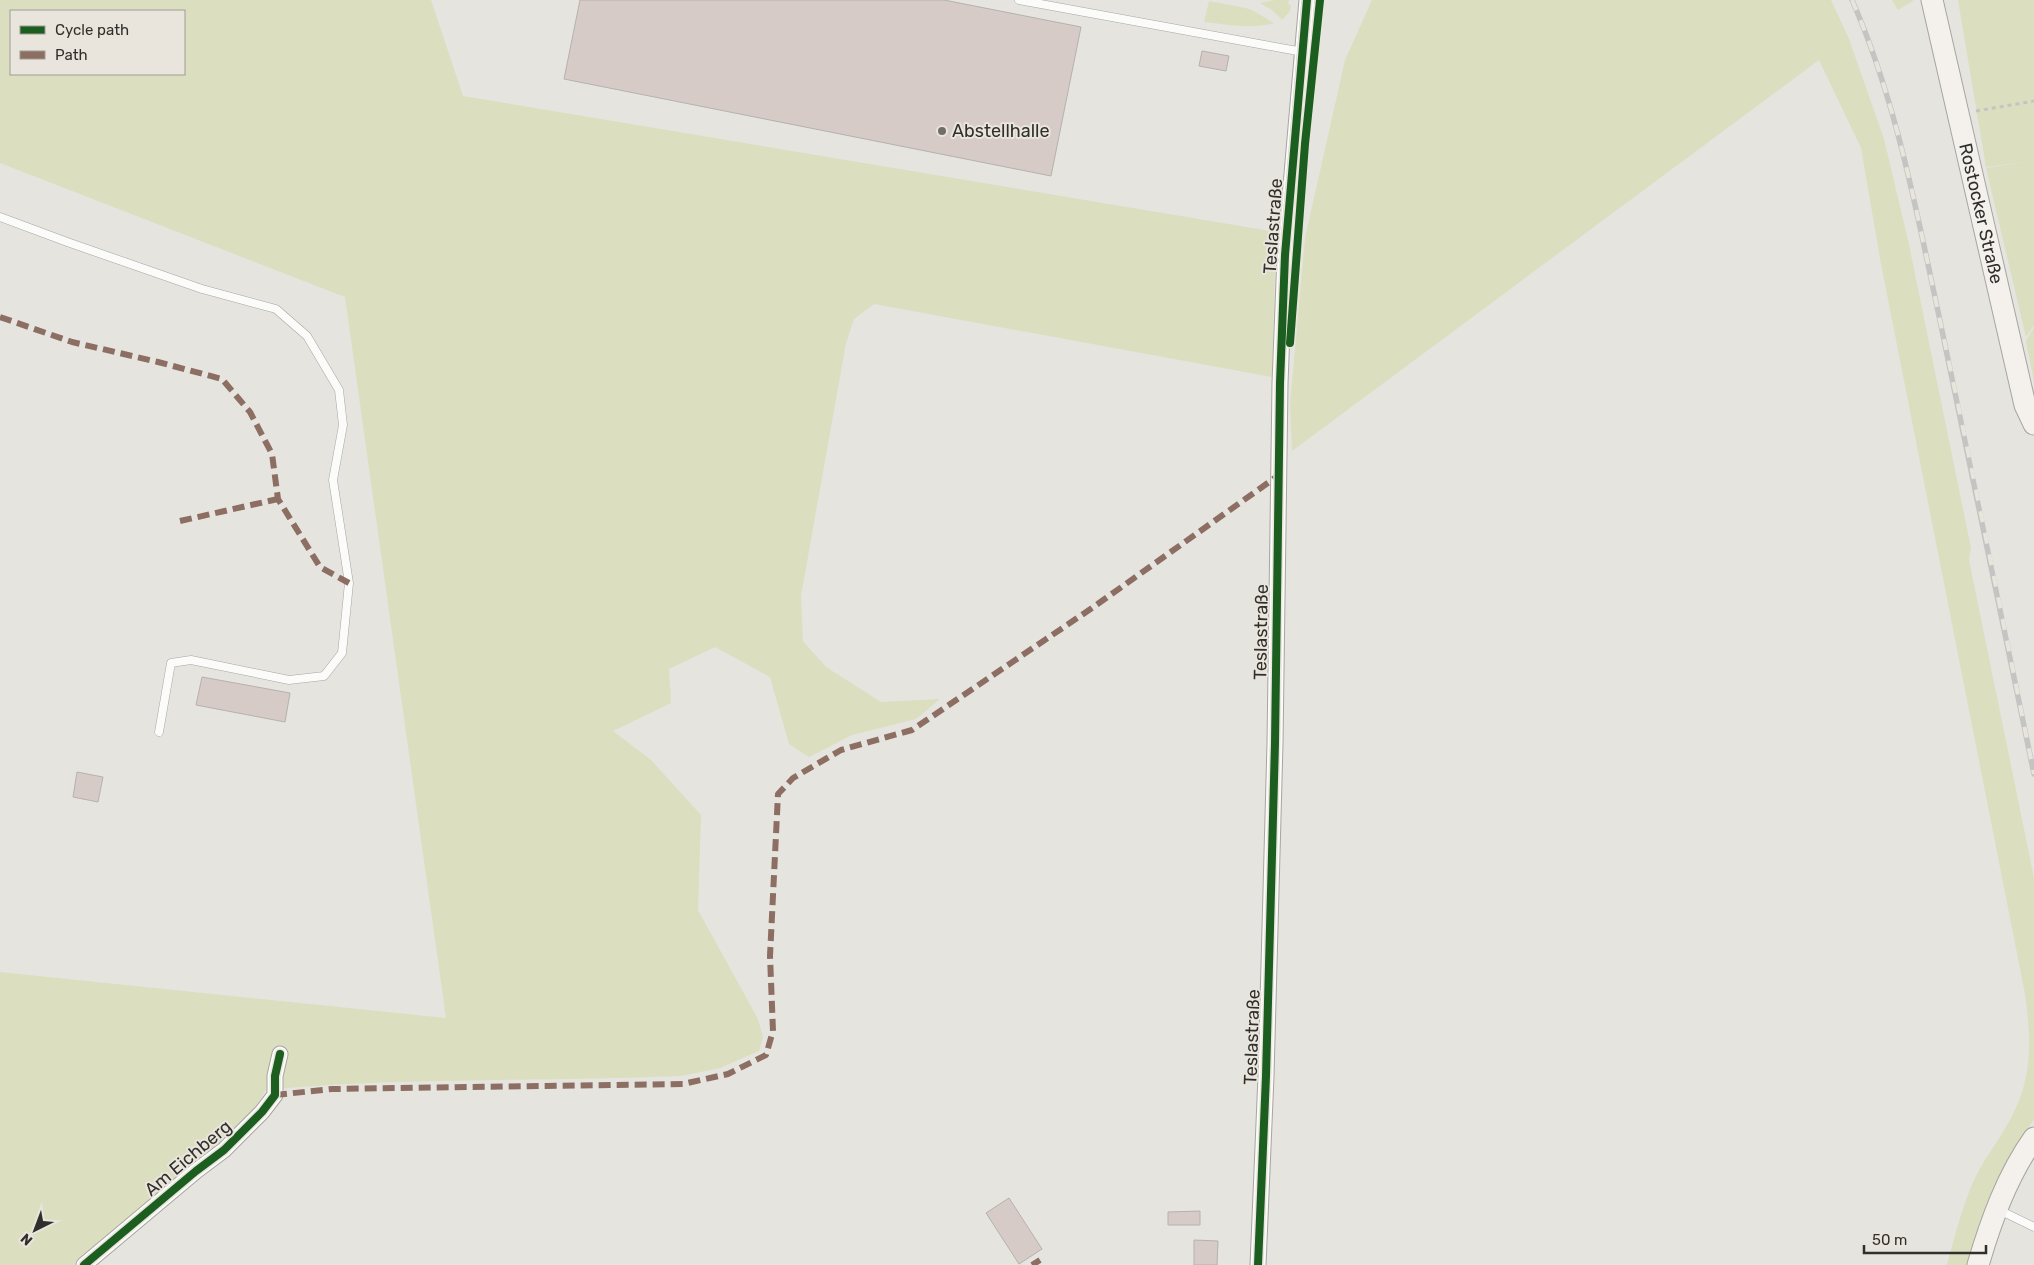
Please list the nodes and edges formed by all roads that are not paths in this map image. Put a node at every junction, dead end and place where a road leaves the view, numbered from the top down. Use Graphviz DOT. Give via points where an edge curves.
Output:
graph roads {
  1 [pos="1019,0"];
  2 [pos="1307,0"];
  3 [pos="1932,0"];
  4 [pos="1060,4"];
  5 [pos="1302,52"];
  6 [pos="0,216"];
  7 [pos="2034,424"];
  8 [pos="159,732"];
  9 [pos="280,1054"];
  10 [pos="2034,1138"];
  11 [pos="1997,1209"];
  12 [pos="2034,1227"];
  13 [pos="84,1265"];
  14 [pos="1258,1265"];
  15 [pos="1978,1265"];
  1 -- 4 [label="lane"];
  2 -- 5 [label="street, Teslastraße"];
  3 -- 7 [label="main road, Rostocker Straße" via="2026,405"];
  4 -- 5 [label="lane"];
  5 -- 14 [label="street, Teslastraße" via="1285,255 1280,383 1275,743"];
  6 -- 8 [label="lane" via="202,289 276,309 307,336 339,390 343,425 333,480 349,583 342,653 324,676 289,680 192,660 171,663"];
  9 -- 13 [label="street, Am Eichberg" via="275,1095 262,1112 224,1150"];
  10 -- 11 [label="main road"];
  11 -- 12 [label="lane"];
  11 -- 15 [label="main road"];
}
